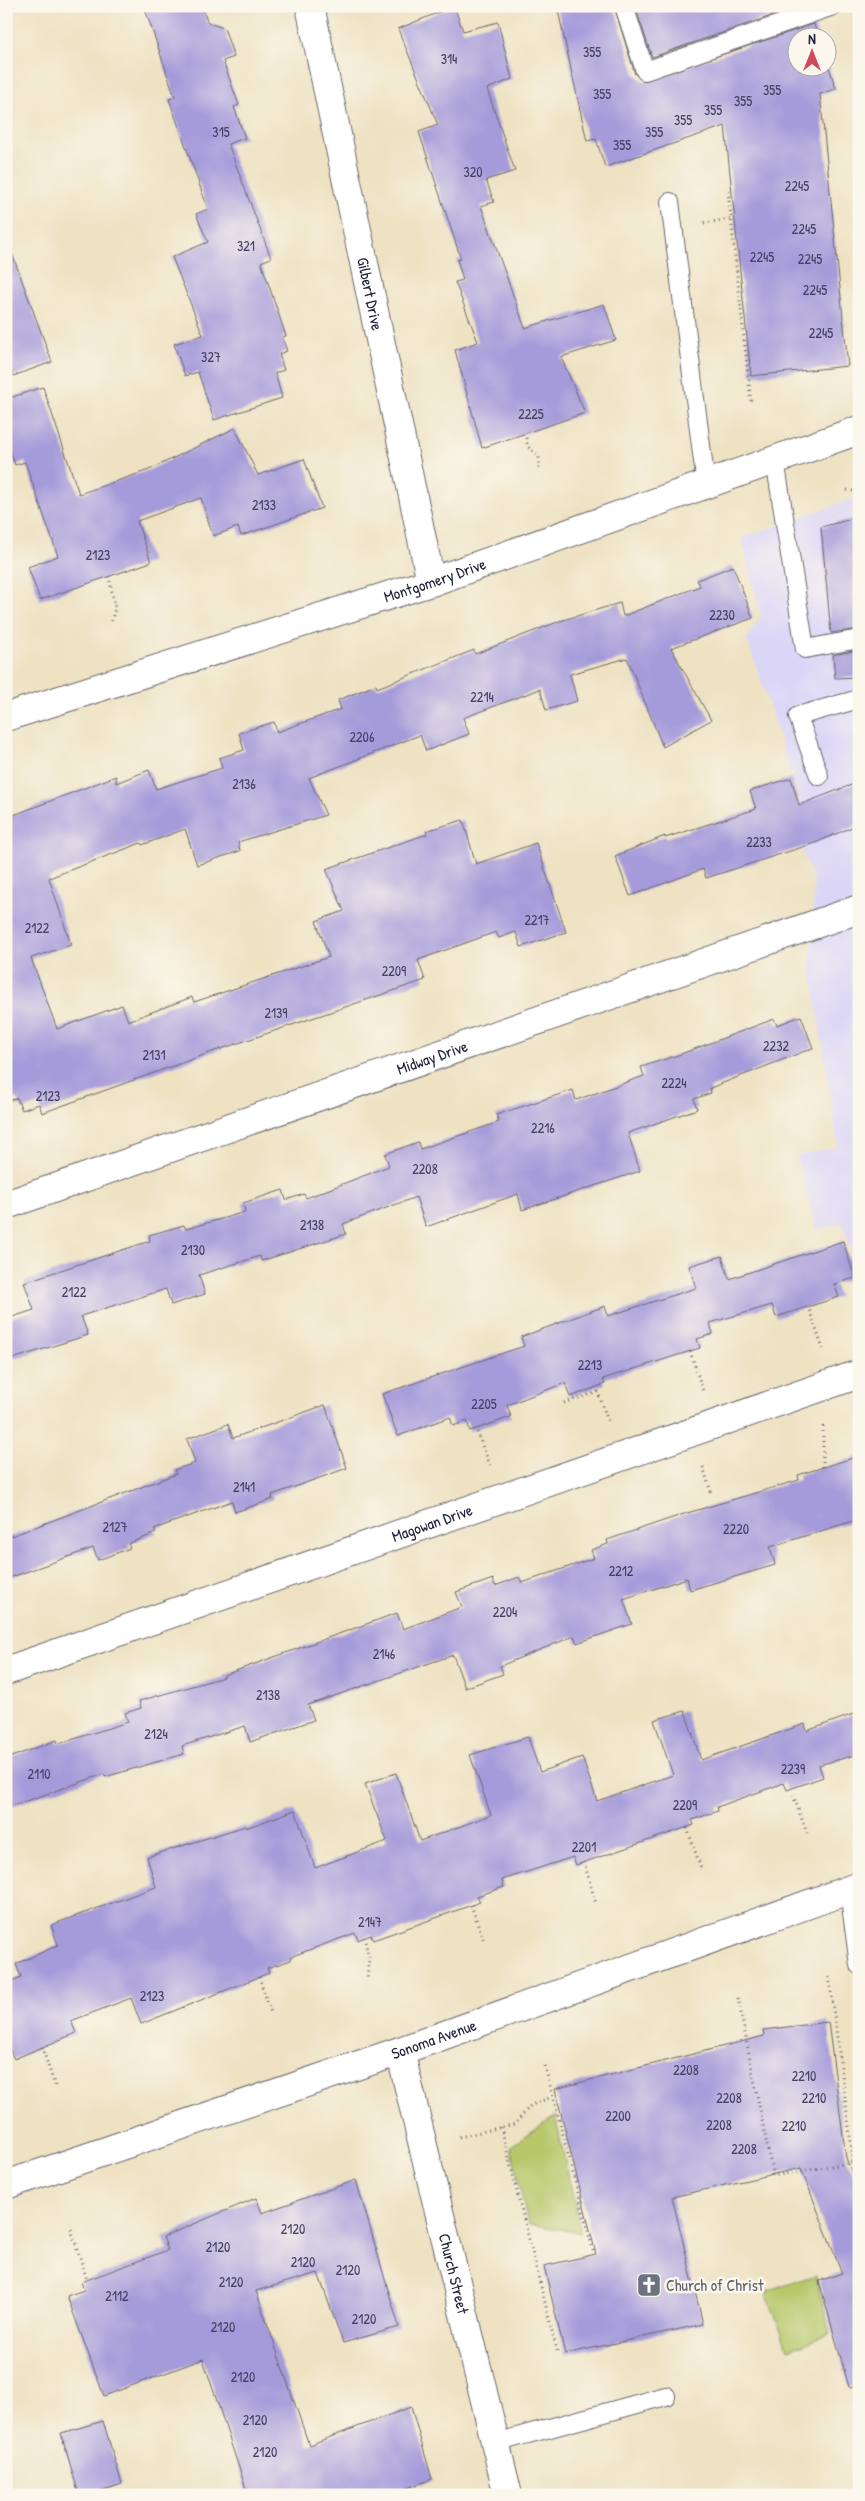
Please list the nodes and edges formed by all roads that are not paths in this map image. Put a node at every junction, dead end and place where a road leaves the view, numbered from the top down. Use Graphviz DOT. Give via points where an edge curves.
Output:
graph roads {
  1 [pos="310,6"];
  2 [pos="624,6"];
  3 [pos="833,6"];
  4 [pos="670,202"];
  5 [pos="859,430"];
  6 [pos="775,460"];
  7 [pos="706,484"];
  8 [pos="431,582"];
  9 [pos="859,638"];
  10 [pos="859,699"];
  11 [pos="6,717"];
  12 [pos="819,776"];
  13 [pos="859,909"];
  14 [pos="6,1205"];
  15 [pos="859,1374"];
  16 [pos="6,1671"];
  17 [pos="854,1888"];
  18 [pos="859,1965"];
  19 [pos="400,2051"];
  20 [pos="6,2185"];
  21 [pos="666,2396"];
  22 [pos="495,2443"];
  23 [pos="508,2495"];
  1 -- 8 [label="street, Gilbert Drive"];
  2 -- 3 [label="lane" via="645,71"];
  4 -- 7 [label="lane"];
  5 -- 6 [label="street, Montgomery Drive"];
  6 -- 7 [label="street, Montgomery Drive"];
  6 -- 9 [label="lane" via="805,649"];
  7 -- 8 [label="street, Montgomery Drive"];
  8 -- 11 [label="street, Montgomery Drive"];
  10 -- 12 [label="lane" via="798,716"];
  13 -- 14 [label="street, Midway Drive"];
  15 -- 16 [label="street, Magowan Drive"];
  17 -- 18 [label="lane"];
  17 -- 19 [label="street, Sonoma Avenue"];
  19 -- 20 [label="street, Sonoma Avenue"];
  19 -- 22 [label="street, Church Street"];
  21 -- 22 [label="lane"];
  22 -- 23 [label="street, Church Street"];
}
